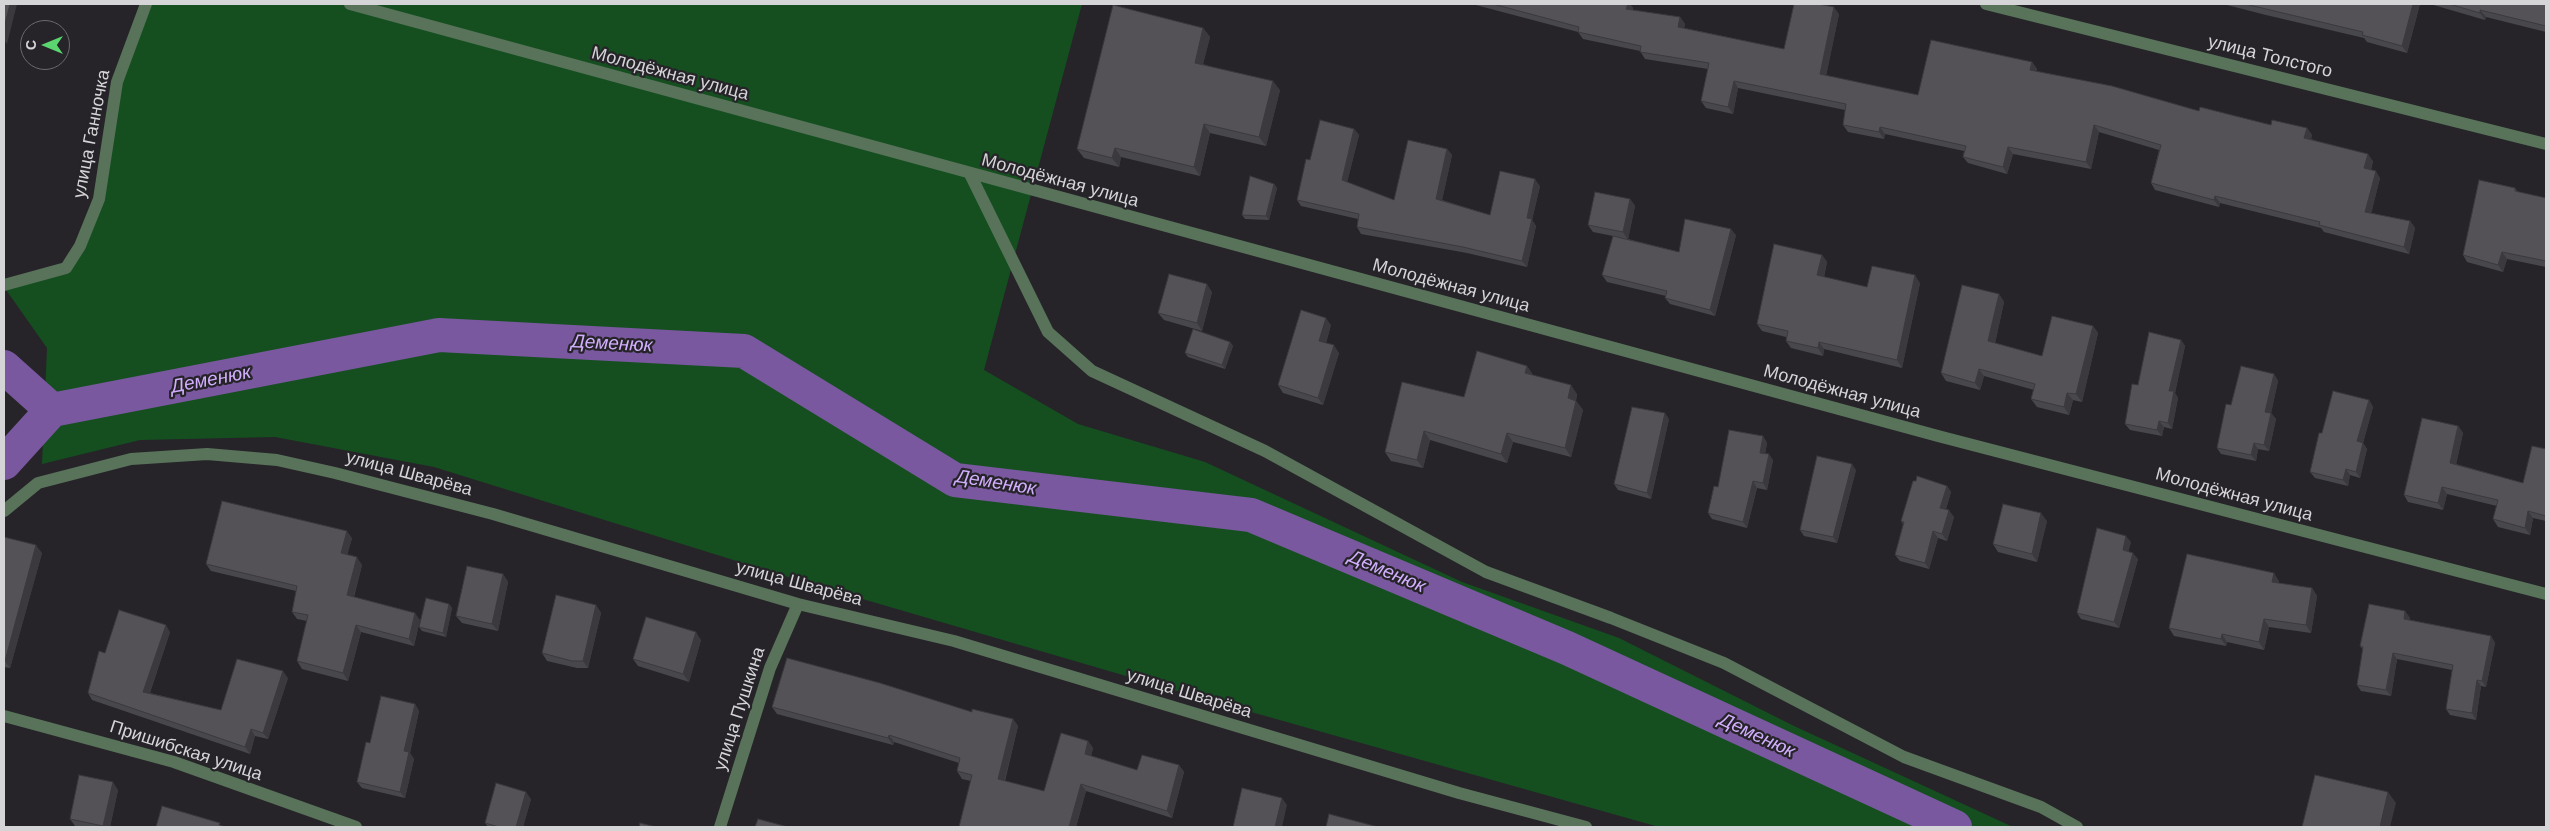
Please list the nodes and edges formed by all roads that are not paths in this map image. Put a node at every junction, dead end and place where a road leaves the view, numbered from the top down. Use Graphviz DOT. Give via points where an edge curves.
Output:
graph roads {
  1 [pos="146,4"];
  2 [pos="350,4"];
  3 [pos="1986,4"];
  4 [pos="2546,144"];
  5 [pos="970,174"];
  6 [pos="4,285"];
  7 [pos="4,511"];
  8 [pos="2546,594"];
  9 [pos="798,604"];
  10 [pos="4,716"];
  11 [pos="356,827"];
  12 [pos="720,827"];
  13 [pos="1586,827"];
  14 [pos="2077,827"];
  1 -- 6 [label="street, улица Ганночка" via="117,82 99,199 80,246 66,268"];
  2 -- 5 [label="street, Молодёжная улица"];
  3 -- 4 [label="street, улица Толстого"];
  5 -- 8 [label="street, Молодёжная улица" via="1938,436"];
  5 -- 14 [label="street" via="1048,332 1092,370 1265,451 1486,572 1724,663 1904,757 2041,807"];
  7 -- 9 [label="street, улица Шварёва" via="38,483 131,459 207,454 276,460 493,514"];
  9 -- 12 [label="street, улица Пушкина" via="770,668"];
  9 -- 13 [label="street, улица Шварёва" via="954,641 1459,793"];
  10 -- 11 [label="street, Пришибская улица" via="174,762"];
}
